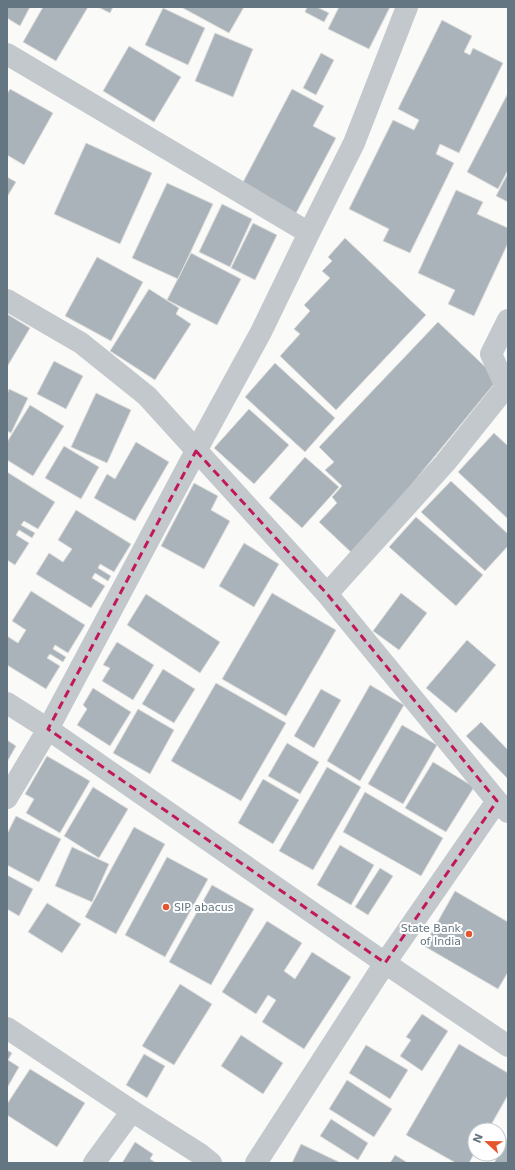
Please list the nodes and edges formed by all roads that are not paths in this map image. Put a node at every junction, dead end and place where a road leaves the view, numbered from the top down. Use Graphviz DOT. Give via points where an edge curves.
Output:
graph roads {
  1 [pos="406,7"];
  2 [pos="7,54"];
  3 [pos="309,233"];
  4 [pos="7,300"];
  5 [pos="508,320"];
  6 [pos="196,451"];
  7 [pos="327,594"];
  8 [pos="7,703"];
  9 [pos="48,729"];
  10 [pos="7,798"];
  11 [pos="502,806"];
  12 [pos="385,963"];
  13 [pos="7,1028"];
  14 [pos="508,1046"];
  15 [pos="132,1111"];
  16 [pos="94,1163"];
  17 [pos="211,1163"];
  18 [pos="256,1163"];
  1 -- 3 [label="street" via="354,143"];
  2 -- 3 [label="street"];
  3 -- 6 [label="street" via="261,332"];
  4 -- 6 [label="street" via="81,343 147,396"];
  5 -- 7 [label="street" via="491,354 506,387 446,463"];
  6 -- 7 [label="street"];
  6 -- 9 [label="street"];
  7 -- 11 [label="street"];
  8 -- 9 [label="street"];
  9 -- 10 [label="street"];
  9 -- 12 [label="street"];
  11 -- 12 [label="street"];
  12 -- 14 [label="street"];
  12 -- 18 [label="street"];
  13 -- 15 [label="street"];
  15 -- 16 [label="street"];
  15 -- 17 [label="street"];
}
